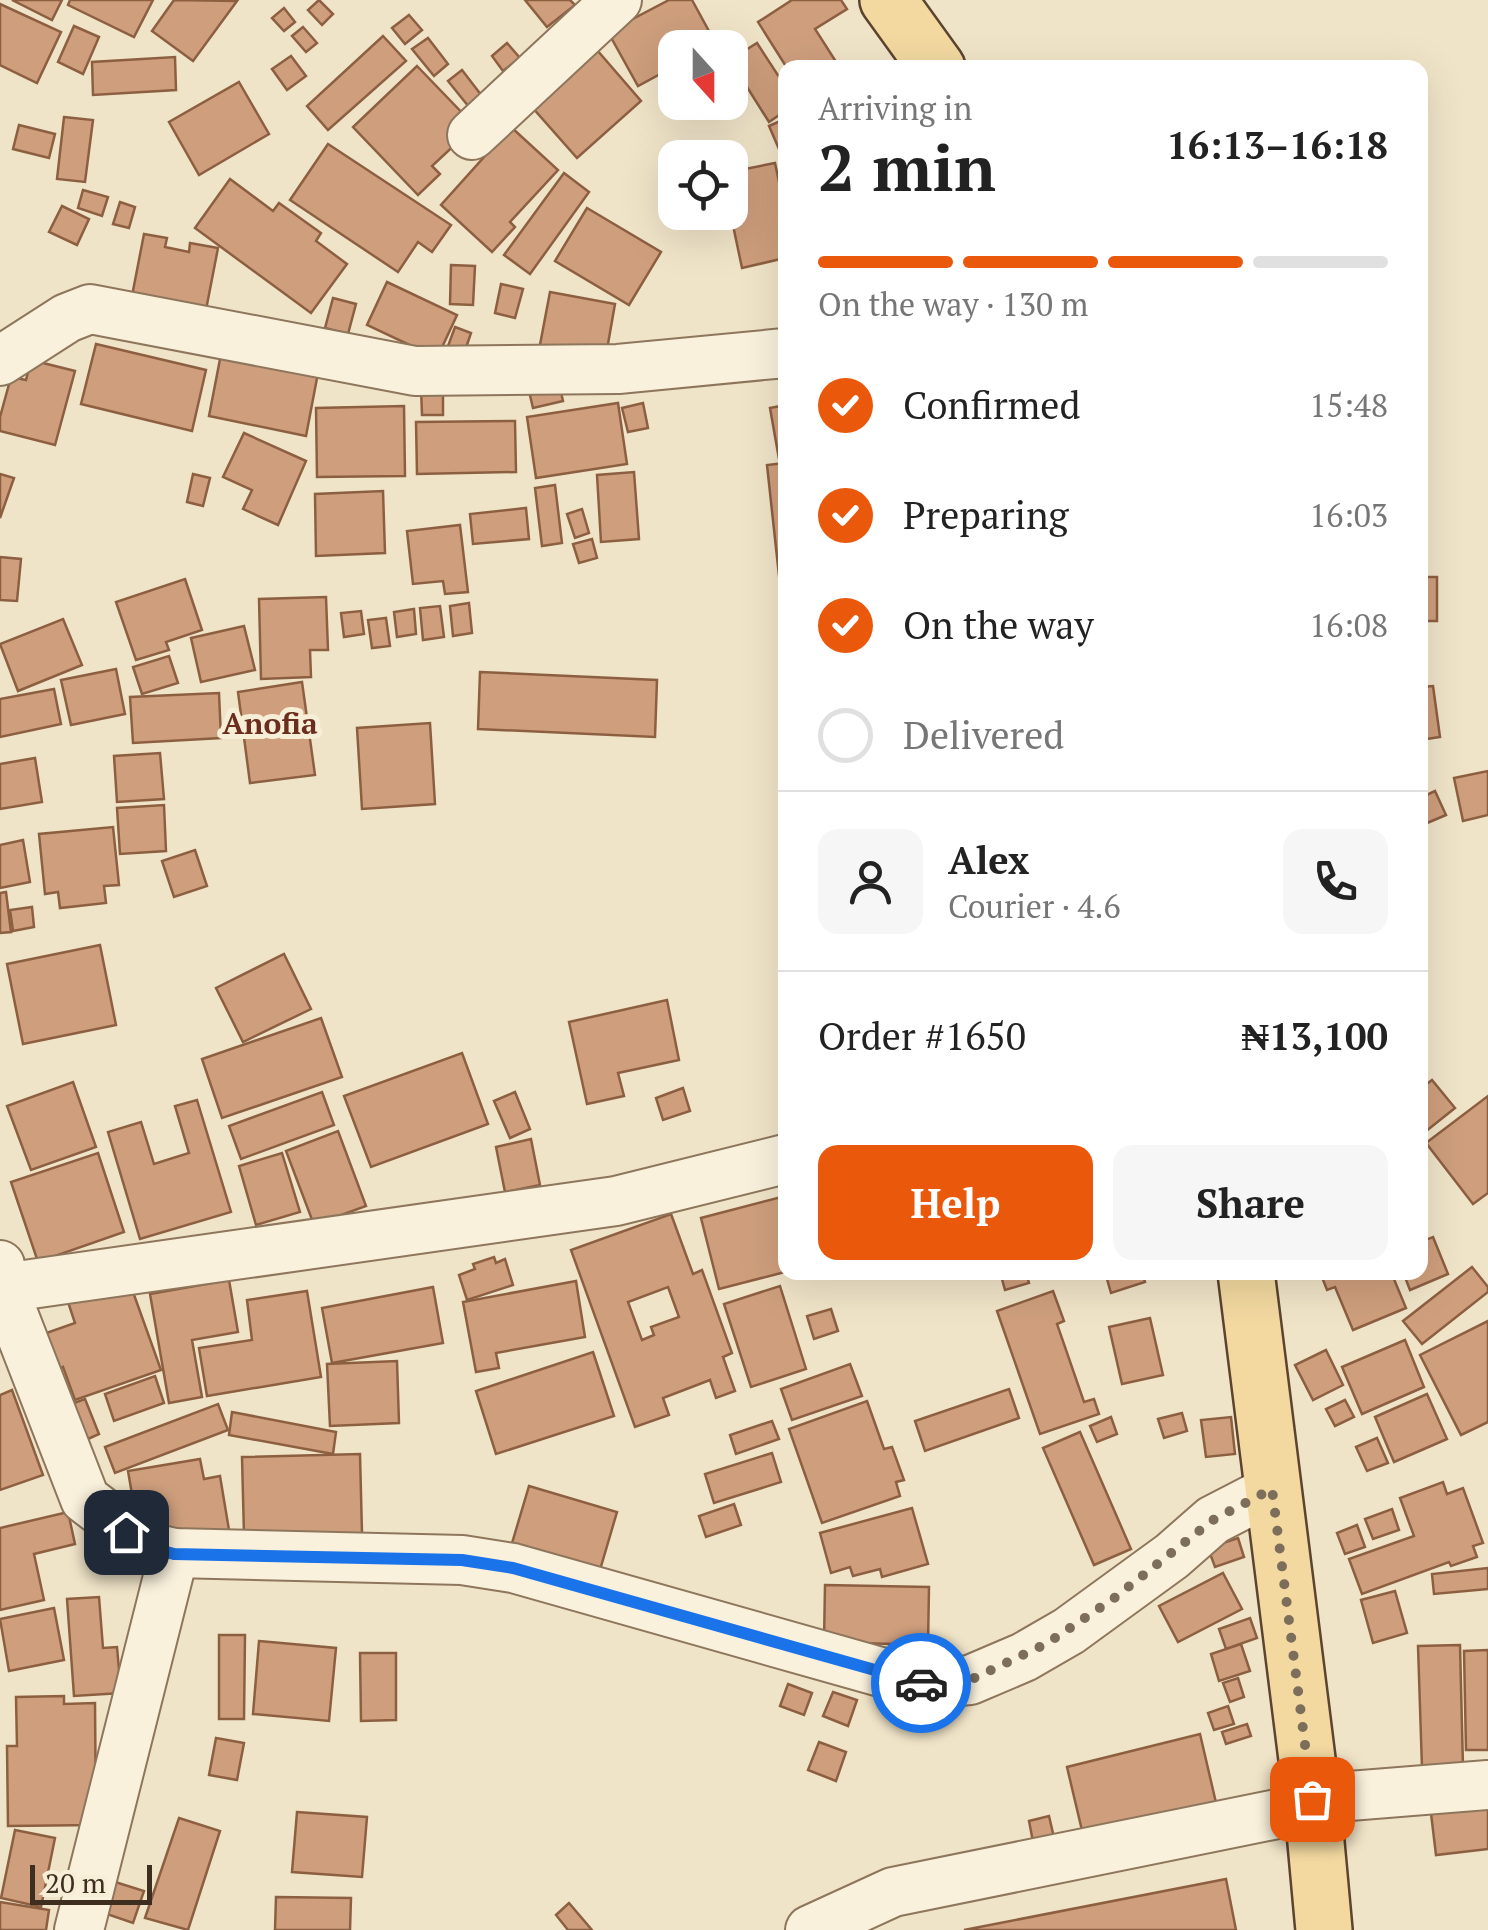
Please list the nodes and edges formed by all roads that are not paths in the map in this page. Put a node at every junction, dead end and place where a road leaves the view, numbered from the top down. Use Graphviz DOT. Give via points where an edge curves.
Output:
graph roads {
  1 [pos="618,0"];
  2 [pos="888,0"];
  3 [pos="931,60"];
  4 [pos="472,135"];
  5 [pos="778,354"];
  6 [pos="0,360"];
  7 [pos="778,1161"];
  8 [pos="2,1277"];
  9 [pos="1247,1280"];
  10 [pos="1272,1489"];
  11 [pos="174,1554"];
  12 [pos="1488,1785"];
  13 [pos="1312,1799"];
  14 [pos="79,1930"];
  15 [pos="810,1930"];
  16 [pos="1324,1930"];
  1 -- 4 [label="street"];
  2 -- 3 [label="main road"];
  5 -- 6 [label="street" via="618,369 415,371 90,308"];
  7 -- 8 [label="street" via="616,1201"];
  8 -- 11 [label="street" via="85,1498 148,1547"];
  9 -- 10 [label="main road"];
  10 -- 11 [label="street" via="1213,1520 1039,1648 970,1680 923,1684 513,1568 462,1560"];
  10 -- 13 [label="main road"];
  11 -- 14 [label="street"];
  12 -- 13 [label="street"];
  13 -- 15 [label="street" via="1292,1812 893,1892"];
  13 -- 16 [label="main road"];
}
